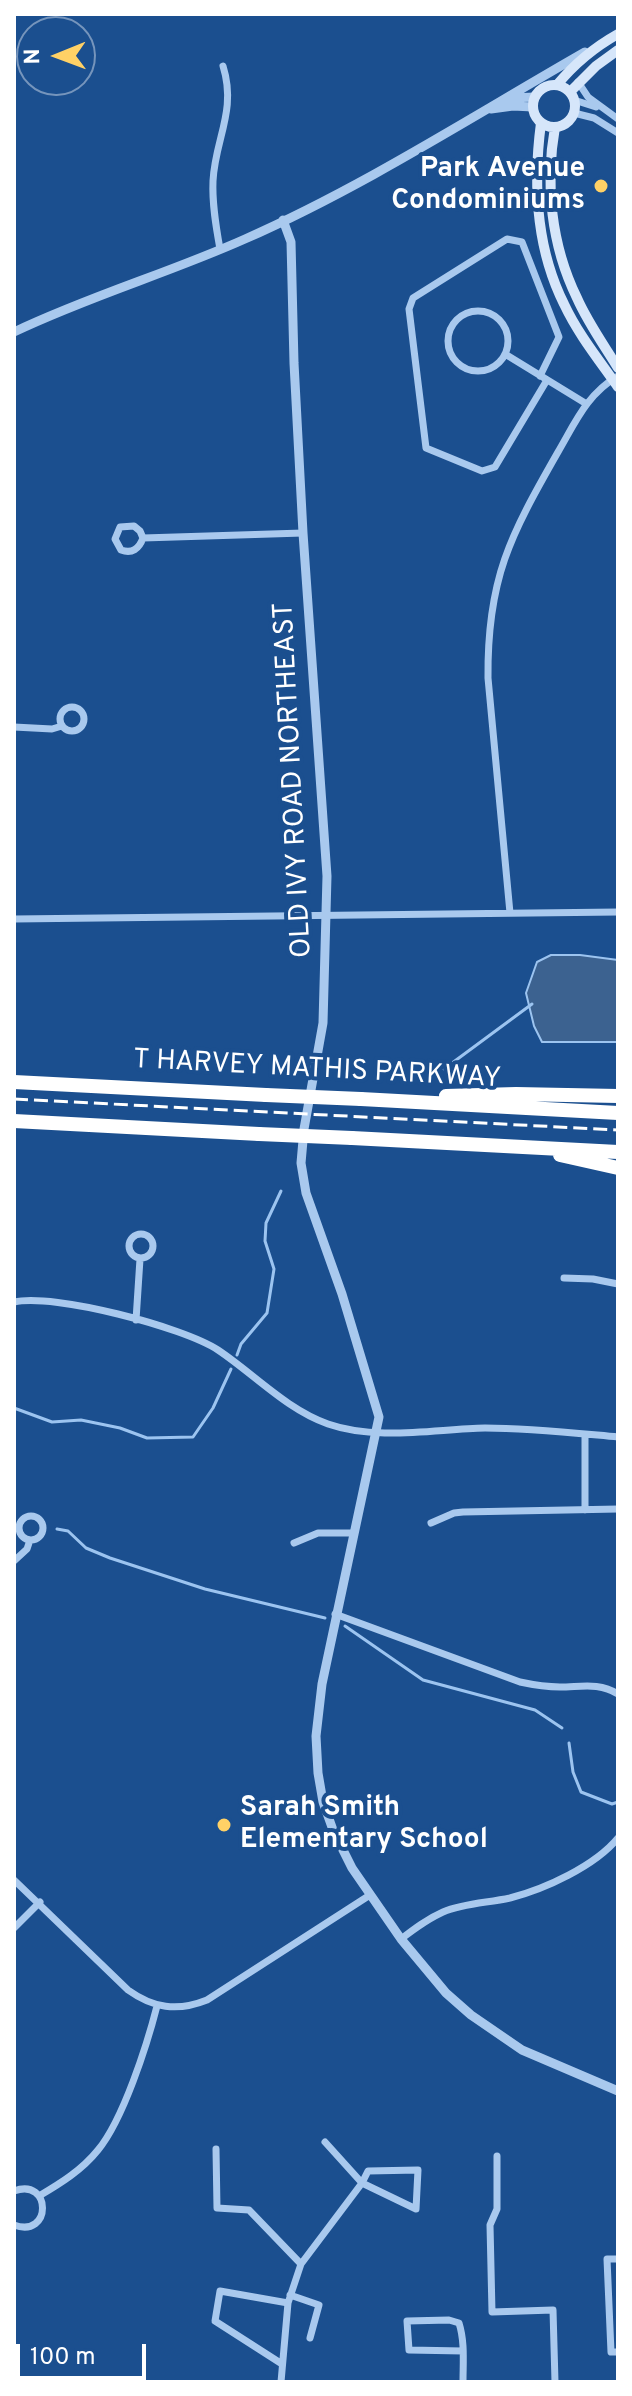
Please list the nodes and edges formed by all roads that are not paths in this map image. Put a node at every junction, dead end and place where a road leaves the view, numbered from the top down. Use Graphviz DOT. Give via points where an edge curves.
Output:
graph roads {
  1 [pos="618,34"];
  2 [pos="618,44"];
  3 [pos="595,47"];
  4 [pos="618,50"];
  5 [pos="607,56"];
  6 [pos="223,66"];
  7 [pos="578,82"];
  8 [pos="557,85"];
  9 [pos="572,96"];
  10 [pos="501,100"];
  11 [pos="534,102"];
  12 [pos="602,109"];
  13 [pos="483,111"];
  14 [pos="574,113"];
  15 [pos="618,119"];
  16 [pos="541,123"];
  17 [pos="555,127"];
  18 [pos="618,133"];
  19 [pos="283,220"];
  20 [pos="220,249"];
  21 [pos="14,332"];
  22 [pos="505,354"];
  23 [pos="618,368"];
  24 [pos="544,378"];
  25 [pos="616,381"];
  26 [pos="585,403"];
  27 [pos="303,533"];
  28 [pos="143,538"];
  29 [pos="62,726"];
  30 [pos="14,727"];
  31 [pos="618,912"];
  32 [pos="510,913"];
  33 [pos="327,915"];
  34 [pos="14,919"];
  35 [pos="14,1082"];
  36 [pos="618,1096"];
  37 [pos="361,1099"];
  38 [pos="618,1113"];
  39 [pos="14,1121"];
  40 [pos="529,1148"];
  41 [pos="618,1152"];
  42 [pos="618,1168"];
  43 [pos="140,1259"];
  44 [pos="564,1278"];
  45 [pos="618,1284"];
  46 [pos="14,1302"];
  47 [pos="136,1320"];
  48 [pos="377,1432"];
  49 [pos="585,1434"];
  50 [pos="618,1437"];
  51 [pos="618,1509"];
  52 [pos="585,1510"];
  53 [pos="431,1523"];
  54 [pos="354,1533"];
  55 [pos="30,1540"];
  56 [pos="294,1543"];
  57 [pos="14,1561"];
  58 [pos="335,1614"];
  59 [pos="618,1694"];
  60 [pos="618,1838"];
  61 [pos="14,1880"];
  62 [pos="370,1895"];
  63 [pos="40,1902"];
  64 [pos="14,1928"];
  65 [pos="401,1939"];
  66 [pos="157,2006"];
  67 [pos="618,2091"];
  68 [pos="325,2142"];
  69 [pos="216,2149"];
  70 [pos="497,2156"];
  71 [pos="362,2183"];
  72 [pos="14,2191"];
  73 [pos="39,2196"];
  74 [pos="14,2225"];
  75 [pos="618,2259"];
  76 [pos="301,2264"];
  77 [pos="289,2299"];
  78 [pos="310,2338"];
  79 [pos="463,2351"];
  80 [pos="618,2352"];
  81 [pos="282,2364"];
  82 [pos="281,2382"];
  83 [pos="463,2382"];
  84 [pos="555,2382"];
  1 -- 3 [label="main road"];
  2 -- 5 [label="main road"];
  3 -- 8 [label="main road"];
  3 -- 10 [label="street"];
  4 -- 5 [label="main road"];
  5 -- 7 [label="main road"];
  6 -- 20 [label="street" via="229,85 228,115 213,180"];
  7 -- 9 [label="main road"];
  7 -- 12 [label="street"];
  8 -- 9 [label="main road"];
  8 -- 11 [label="main road" via="547,86"];
  9 -- 12 [label="street"];
  9 -- 14 [label="main road"];
  10 -- 11 [label="street"];
  10 -- 13 [label="street"];
  11 -- 13 [label="street"];
  11 -- 16 [label="main road"];
  12 -- 15 [label="street"];
  13 -- 19 [label="street"];
  14 -- 17 [label="main road" via="566,124"];
  14 -- 18 [label="street"];
  16 -- 17 [label="main road"];
  16 -- 25 [label="main road" via="535,192 547,253 563,303"];
  17 -- 23 [label="main road" via="550,192 561,250 576,297"];
  19 -- 20 [label="street"];
  19 -- 27 [label="street, OLD IVY ROAD NORTHEAST" via="291,242"];
  20 -- 21 [label="street"];
  22 -- 22 [label="street" via="487,369 466,368 448,345 451,328 468,312 485,311 506,330"];
  22 -- 24 [label="street"];
  24 -- 24 [label="street" via="559,337 522,242 507,239 413,298 409,309 426,448 482,471 495,467"];
  24 -- 26 [label="street"];
  25 -- 26 [label="street"];
  26 -- 32 [label="street" via="516,527 491,610 488,678"];
  27 -- 28 [label="street"];
  27 -- 33 [label="street, OLD IVY ROAD NORTHEAST"];
  29 -- 30 [label="street"];
  31 -- 32 [label="street"];
  32 -- 33 [label="street"];
  33 -- 34 [label="street"];
  33 -- 48 [label="street, OLD IVY ROAD NORTHEAST" via="323,1023 301,1163 376,1404"];
  35 -- 37 [label="highway, T HARVEY MATHIS PARKWAY, bridge"];
  36 -- 37 [label="highway"];
  37 -- 38 [label="highway, T HARVEY MATHIS PARKWAY"];
  39 -- 40 [label="highway, bridge"];
  40 -- 41 [label="highway"];
  40 -- 42 [label="highway"];
  43 -- 47 [label="street"];
  44 -- 45 [label="street"];
  46 -- 47 [label="street" via="49,1300"];
  47 -- 48 [label="street" via="205,1342 312,1417"];
  48 -- 49 [label="street" via="488,1428"];
  48 -- 54 [label="street, OLD IVY ROAD NORTHEAST"];
  49 -- 50 [label="street"];
  49 -- 52 [label="street"];
  51 -- 52 [label="street"];
  52 -- 53 [label="street" via="463,1512"];
  54 -- 56 [label="street" via="318,1533"];
  54 -- 58 [label="street, OLD IVY ROAD NORTHEAST"];
  55 -- 57 [label="street"];
  58 -- 59 [label="street" via="520,1682 594,1685"];
  58 -- 62 [label="street, OLD IVY ROAD NORTHEAST" via="316,1736 318,1773 333,1830"];
  60 -- 65 [label="street" via="599,1857 532,1891 443,1912"];
  61 -- 63 [label="street"];
  62 -- 65 [label="street, OLD IVY ROAD NORTHEAST"];
  62 -- 66 [label="street" via="207,2000 183,2008"];
  63 -- 64 [label="street"];
  63 -- 66 [label="street" via="128,1990"];
  65 -- 67 [label="street, OLD IVY ROAD NORTHEAST" via="446,1993 498,2035 548,2063"];
  66 -- 73 [label="street" via="109,2136 82,2168"];
  68 -- 71 [label="street"];
  69 -- 76 [label="street" via="217,2208 249,2210"];
  70 -- 84 [label="street" via="497,2209 490,2225 492,2312 553,2310"];
  71 -- 71 [label="street" via="368,2171 418,2170 416,2209"];
  71 -- 76 [label="street"];
  72 -- 73 [label="street" via="27,2189"];
  73 -- 74 [label="street" via="39,2220 26,2228"];
  75 -- 80 [label="street" via="607,2259 611,2352"];
  76 -- 77 [label="street"];
  77 -- 78 [label="street" via="319,2305"];
  77 -- 81 [label="street"];
  77 -- 81 [label="street" via="220,2291 215,2321"];
  79 -- 79 [label="street" via="459,2323 407,2321 409,2350"];
  79 -- 83 [label="street"];
  81 -- 82 [label="street"];
}
